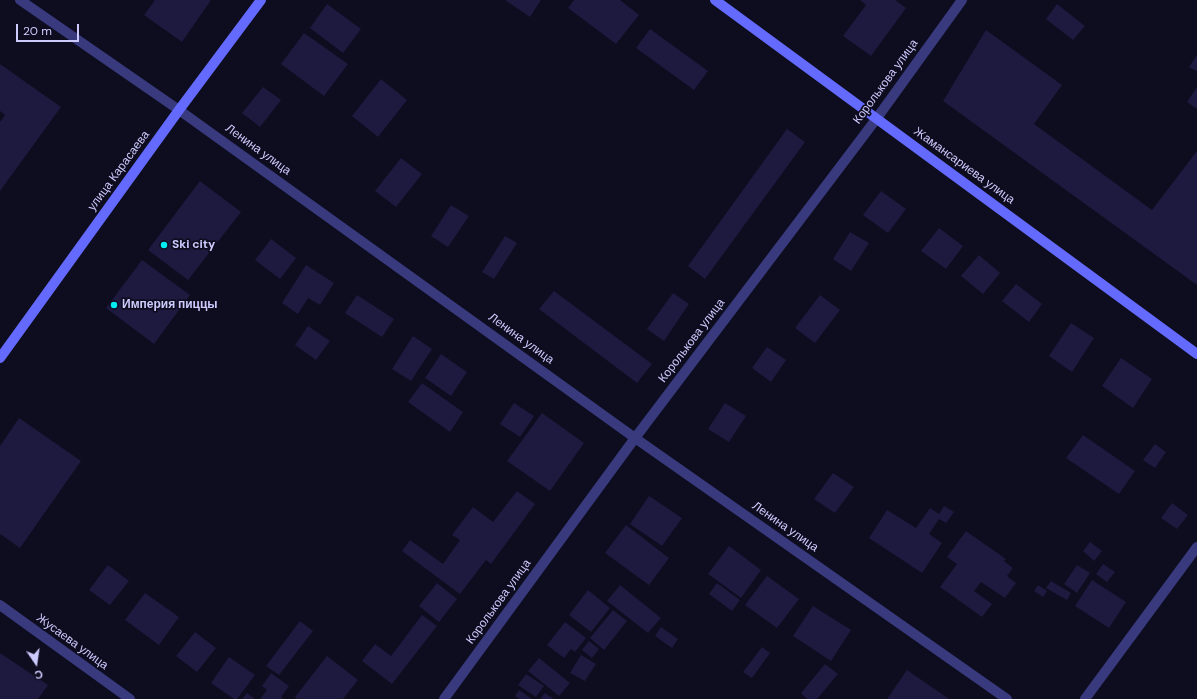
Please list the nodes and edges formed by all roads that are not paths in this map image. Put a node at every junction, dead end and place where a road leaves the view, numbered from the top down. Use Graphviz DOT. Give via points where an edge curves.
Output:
graph roads {
  1 [pos="20,0"];
  2 [pos="261,0"];
  3 [pos="715,0"];
  4 [pos="962,0"];
  5 [pos="179,110"];
  6 [pos="877,118"];
  7 [pos="1197,354"];
  8 [pos="0,358"];
  9 [pos="635,438"];
  10 [pos="1197,547"];
  11 [pos="0,605"];
  12 [pos="130,699"];
  13 [pos="444,699"];
  14 [pos="1007,699"];
  15 [pos="1085,699"];
  1 -- 5 [label="street, Ленина улица"];
  2 -- 5 [label="main road, улица Карасаева"];
  3 -- 6 [label="main road, Жамансариева улица"];
  4 -- 6 [label="street, Королькова улица"];
  5 -- 8 [label="main road, улица Карасаева"];
  5 -- 9 [label="street, Ленина улица"];
  6 -- 7 [label="main road, Жамансариева улица"];
  6 -- 9 [label="street, Королькова улица"];
  9 -- 13 [label="street, Королькова улица"];
  9 -- 14 [label="street, Ленина улица"];
  10 -- 15 [label="street"];
  11 -- 12 [label="street, Жусаева улица"];
}
